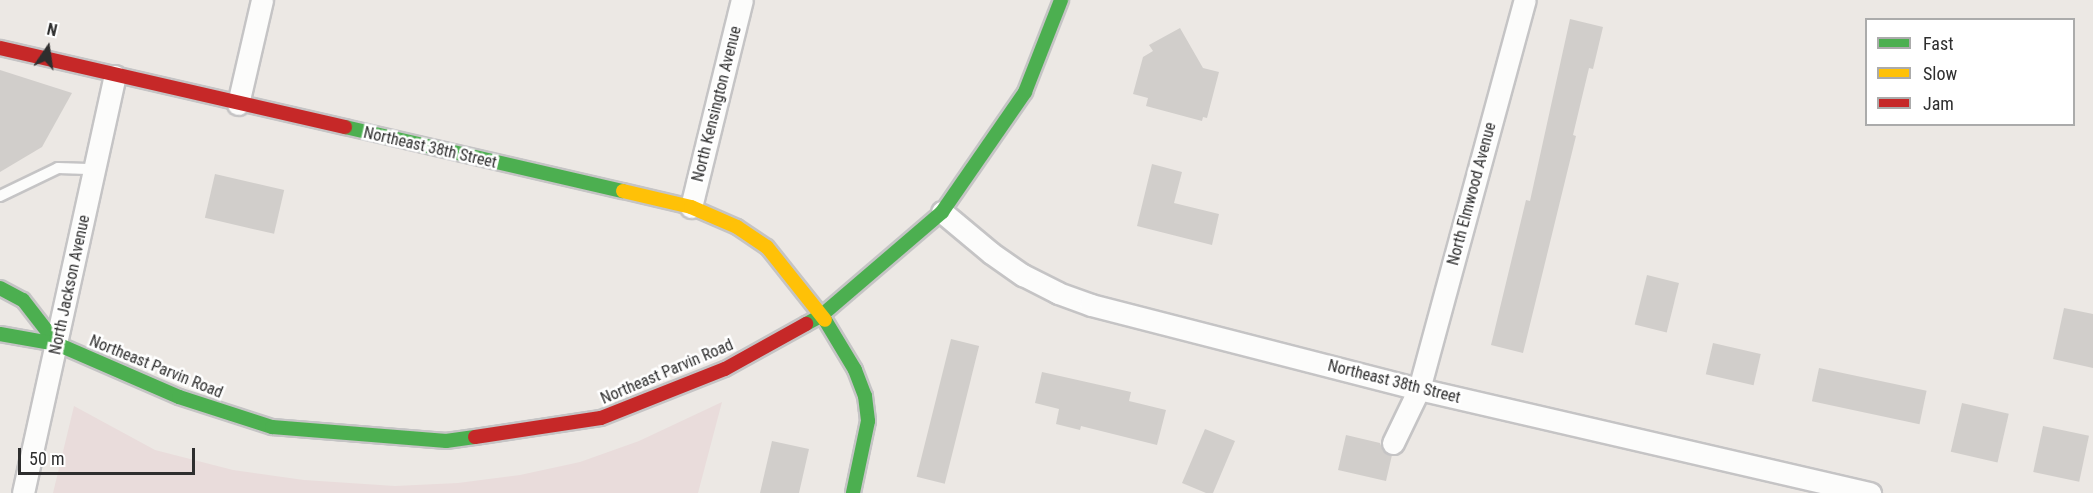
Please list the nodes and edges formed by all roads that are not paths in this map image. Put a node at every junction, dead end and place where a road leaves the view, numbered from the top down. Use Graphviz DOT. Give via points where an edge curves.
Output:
graph roads {
  1 [pos="262,0"];
  2 [pos="742,0"];
  3 [pos="1061,0"];
  4 [pos="1525,0"];
  5 [pos="0,48"];
  6 [pos="115,76"];
  7 [pos="238,104"];
  8 [pos="95,169"];
  9 [pos="0,196"];
  10 [pos="691,207"];
  11 [pos="942,212"];
  12 [pos="0,288"];
  13 [pos="822,315"];
  14 [pos="0,334"];
  15 [pos="57,344"];
  16 [pos="1419,389"];
  17 [pos="1393,442"];
  18 [pos="23,493"];
  19 [pos="853,493"];
  20 [pos="1870,493"];
  1 -- 7 [label="street"];
  2 -- 10 [label="street, North Kensington Avenue"];
  3 -- 11 [label="main road, Northeast Parvin Road" via="1025,92"];
  4 -- 16 [label="street, North Elmwood Avenue"];
  5 -- 6 [label="main road, Northeast 38th Street"];
  6 -- 7 [label="main road, Northeast 38th Street"];
  6 -- 8 [label="street, North Jackson Avenue"];
  7 -- 10 [label="main road, Northeast 38th Street"];
  8 -- 9 [label="lane" via="58,168"];
  8 -- 15 [label="street, North Jackson Avenue"];
  10 -- 13 [label="main road, Northeast 38th Street" via="737,226 767,247"];
  11 -- 13 [label="main road, Northeast Parvin Road"];
  11 -- 16 [label="street, Northeast 38th Street" via="1023,275 1063,295"];
  12 -- 15 [label="main road, Northeast Parvin Road" via="23,300"];
  13 -- 15 [label="main road, Northeast Parvin Road" via="725,369 601,417 446,441 272,427 179,397"];
  13 -- 19 [label="main road, Northeast 38th Street" via="855,370 865,396 867,421"];
  14 -- 15 [label="main road, Northeast Parvin Road"];
  15 -- 18 [label="street, North Jackson Avenue"];
  16 -- 17 [label="street, North Elmwood Avenue"];
  16 -- 20 [label="street, Northeast 38th Street"];
}
